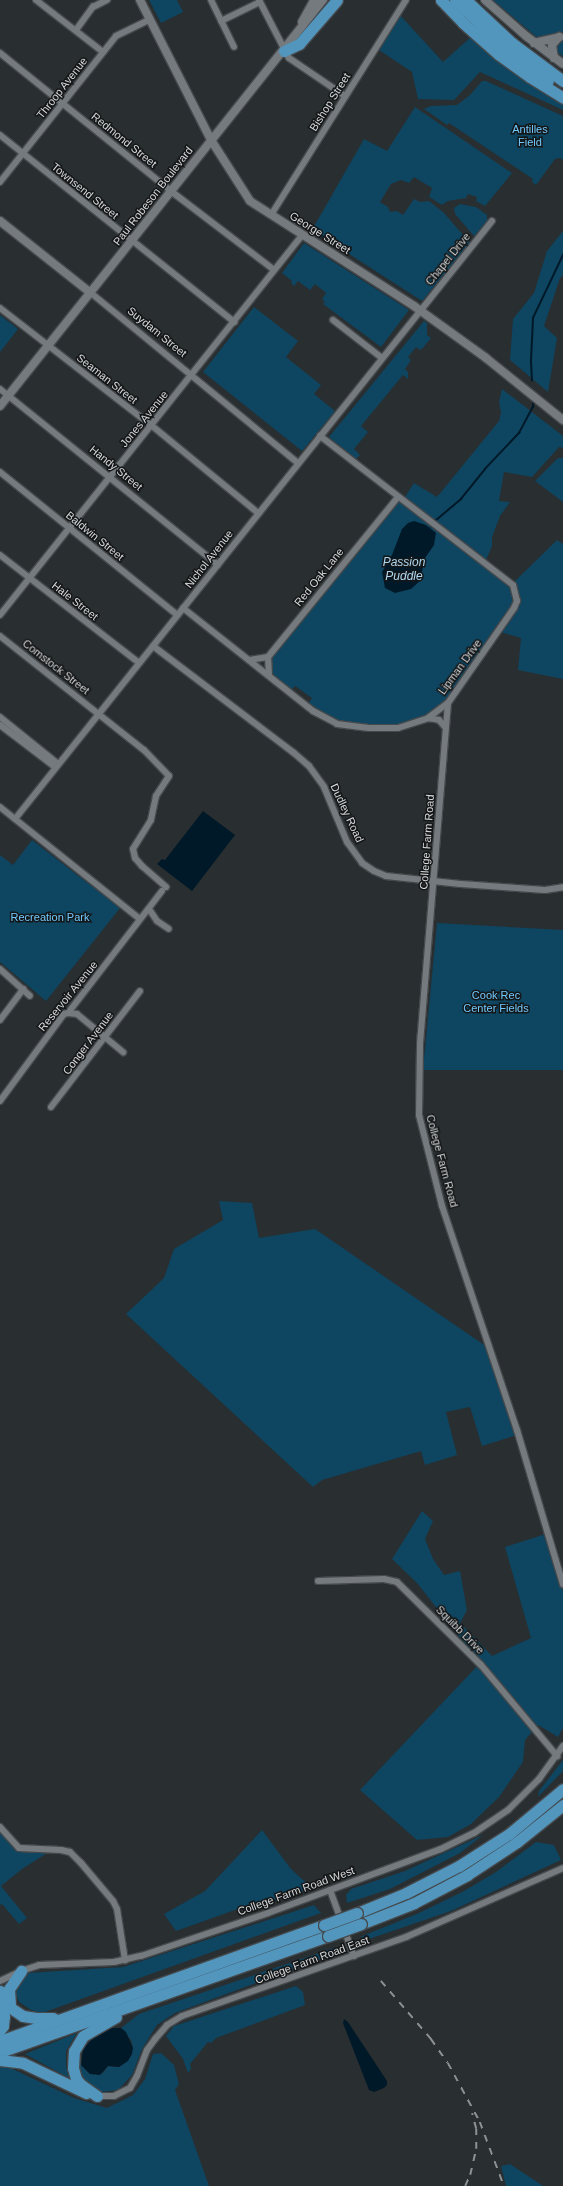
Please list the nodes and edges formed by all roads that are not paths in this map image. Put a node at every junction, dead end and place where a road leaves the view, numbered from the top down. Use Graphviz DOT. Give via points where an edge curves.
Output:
graph roads {
  1 [pos="36,0"];
  2 [pos="107,0"];
  3 [pos="140,0"];
  4 [pos="211,0"];
  5 [pos="314,0"];
  6 [pos="323,0"];
  7 [pos="337,0"];
  8 [pos="406,0"];
  9 [pos="441,0"];
  10 [pos="455,0"];
  11 [pos="466,0"];
  12 [pos="485,0"];
  13 [pos="259,1"];
  14 [pos="150,20"];
  15 [pos="221,21"];
  16 [pos="76,30"];
  17 [pos="298,32"];
  18 [pos="561,37"];
  19 [pos="534,43"];
  20 [pos="234,47"];
  21 [pos="284,51"];
  22 [pos="103,52"];
  23 [pos="0,53"];
  24 [pos="554,58"];
  25 [pos="563,64"];
  26 [pos="563,81"];
  27 [pos="563,91"];
  28 [pos="345,96"];
  29 [pos="563,98"];
  30 [pos="63,104"];
  31 [pos="0,135"];
  32 [pos="211,140"];
  33 [pos="23,153"];
  34 [pos="0,182"];
  35 [pos="171,191"];
  36 [pos="271,215"];
  37 [pos="0,221"];
  38 [pos="492,221"];
  39 [pos="302,236"];
  40 [pos="131,242"];
  41 [pos="274,270"];
  42 [pos="91,293"];
  43 [pos="0,308"];
  44 [pos="420,311"];
  45 [pos="333,320"];
  46 [pos="234,322"];
  47 [pos="49,347"];
  48 [pos="382,358"];
  49 [pos="192,374"];
  50 [pos="0,389"];
  51 [pos="8,395"];
  52 [pos="0,406"];
  53 [pos="563,420"];
  54 [pos="151,426"];
  55 [pos="320,436"];
  56 [pos="298,463"];
  57 [pos="0,472"];
  58 [pos="110,477"];
  59 [pos="398,497"];
  60 [pos="258,513"];
  61 [pos="69,529"];
  62 [pos="0,555"];
  63 [pos="218,564"];
  64 [pos="29,579"];
  65 [pos="183,608"];
  66 [pos="0,615"];
  67 [pos="177,615"];
  68 [pos="0,636"];
  69 [pos="153,646"];
  70 [pos="268,657"];
  71 [pos="249,660"];
  72 [pos="139,663"];
  73 [pos="268,675"];
  74 [pos="448,703"];
  75 [pos="99,714"];
  76 [pos="0,717"];
  77 [pos="428,718"];
  78 [pos="0,725"];
  79 [pos="445,727"];
  80 [pos="56,766"];
  81 [pos="0,807"];
  82 [pos="15,819"];
  83 [pos="434,881"];
  84 [pos="563,887"];
  85 [pos="164,889"];
  86 [pos="151,906"];
  87 [pos="140,919"];
  88 [pos="169,929"];
  89 [pos="0,969"];
  90 [pos="23,989"];
  91 [pos="140,991"];
  92 [pos="30,996"];
  93 [pos="68,1013"];
  94 [pos="0,1020"];
  95 [pos="105,1036"];
  96 [pos="123,1052"];
  97 [pos="0,1101"];
  98 [pos="51,1108"];
  99 [pos="318,1580"];
  100 [pos="563,1584"];
  101 [pos="563,1746"];
  102 [pos="557,1756"];
  103 [pos="563,1789"];
  104 [pos="563,1805"];
  105 [pos="563,1814"];
  106 [pos="0,1827"];
  107 [pos="533,1830"];
  108 [pos="563,1868"];
  109 [pos="330,1890"];
  110 [pos="354,1956"];
  111 [pos="125,1960"];
  112 [pos="21,1971"];
  113 [pos="0,1981"];
  114 [pos="190,1985"];
  115 [pos="0,1991"];
  116 [pos="1,2006"];
  117 [pos="15,2011"];
  118 [pos="76,2014"];
  119 [pos="0,2030"];
  120 [pos="0,2041"];
  121 [pos="0,2052"];
  122 [pos="0,2060"];
  123 [pos="97,2096"];
  1 -- 16 [label="street"];
  2 -- 16 [label="street" via="93,7"];
  3 -- 14 [label="street, George Street"];
  4 -- 15 [label="street"];
  5 -- 17 [label="street"];
  6 -- 17 [label="street, Paul Robeson Boulevard"];
  7 -- 21 [label="highway" via="299,44"];
  8 -- 28 [label="street, Bishop Street"];
  9 -- 29 [label="highway" via="498,54"];
  10 -- 27 [label="highway" via="509,52"];
  11 -- 26 [label="highway" via="512,44"];
  12 -- 19 [label="street"];
  13 -- 15 [label="street"];
  13 -- 21 [label="street"];
  14 -- 22 [label="street, Throop Avenue" via="116,36"];
  14 -- 32 [label="street, George Street"];
  15 -- 20 [label="street"];
  16 -- 22 [label="street"];
  17 -- 21 [label="street, Paul Robeson Boulevard"];
  18 -- 19 [label="street"];
  18 -- 24 [label="street" via="552,45"];
  19 -- 24 [label="street"];
  21 -- 28 [label="street" via="293,62"];
  21 -- 32 [label="street, Paul Robeson Boulevard"];
  22 -- 30 [label="street, Throop Avenue"];
  23 -- 30 [label="street, Redmond Street"];
  24 -- 25 [label="street"];
  28 -- 36 [label="street, Bishop Street"];
  30 -- 33 [label="street, Throop Avenue"];
  30 -- 35 [label="street, Redmond Street"];
  31 -- 33 [label="street, Townsend Street"];
  32 -- 35 [label="street, Paul Robeson Boulevard"];
  32 -- 36 [label="street, George Street" via="250,201"];
  33 -- 34 [label="street, Throop Avenue"];
  33 -- 40 [label="street, Townsend Street"];
  35 -- 40 [label="street, Paul Robeson Boulevard"];
  35 -- 41 [label="street, Redmond Street"];
  36 -- 39 [label="street, George Street"];
  37 -- 42 [label="street, Suydam Street"];
  38 -- 44 [label="street, Chapel Drive"];
  39 -- 41 [label="street, Jones Avenue"];
  39 -- 44 [label="street, George Street"];
  40 -- 42 [label="street, Paul Robeson Boulevard"];
  40 -- 46 [label="street, Townsend Street"];
  41 -- 46 [label="street, Jones Avenue"];
  42 -- 47 [label="street, Paul Robeson Boulevard"];
  42 -- 49 [label="street, Suydam Street"];
  43 -- 47 [label="street, Seaman Street"];
  44 -- 48 [label="street, Nichol Avenue"];
  44 -- 53 [label="street, George Street" via="486,358"];
  45 -- 48 [label="street"];
  46 -- 49 [label="street, Jones Avenue"];
  47 -- 51 [label="street, Paul Robeson Boulevard"];
  47 -- 54 [label="street, Seaman Street"];
  48 -- 55 [label="street, Nichol Avenue"];
  49 -- 54 [label="street, Jones Avenue"];
  49 -- 56 [label="street, Suydam Street"];
  50 -- 51 [label="street, Handy Street"];
  51 -- 52 [label="street, Paul Robeson Boulevard"];
  51 -- 58 [label="street, Handy Street"];
  54 -- 58 [label="street, Jones Avenue"];
  54 -- 60 [label="street, Seaman Street"];
  55 -- 56 [label="street, Nichol Avenue"];
  55 -- 59 [label="street, Lipman Drive"];
  56 -- 60 [label="street, Nichol Avenue"];
  57 -- 61 [label="street, Baldwin Street"];
  58 -- 61 [label="street, Jones Avenue"];
  58 -- 63 [label="street, Handy Street"];
  59 -- 70 [label="street, Red Oak Lane"];
  59 -- 74 [label="street, Lipman Drive" via="510,583 516,596 514,608"];
  60 -- 63 [label="street, Nichol Avenue"];
  61 -- 64 [label="street, Jones Avenue"];
  61 -- 67 [label="street, Baldwin Street"];
  62 -- 64 [label="street, Hale Street"];
  63 -- 65 [label="street, Nichol Avenue"];
  64 -- 66 [label="street, Jones Avenue"];
  64 -- 72 [label="street, Hale Street"];
  65 -- 67 [label="street, Nichol Avenue"];
  65 -- 71 [label="street, Lipman Drive"];
  67 -- 69 [label="street, Nichol Avenue"];
  68 -- 75 [label="street, Comstock Street"];
  69 -- 72 [label="street, Nichol Avenue"];
  69 -- 83 [label="street, Dudley Road" via="309,766 324,787 347,842 362,863 386,876"];
  70 -- 71 [label="street"];
  70 -- 73 [label="street"];
  71 -- 73 [label="street, Lipman Drive"];
  72 -- 75 [label="street, Nichol Avenue"];
  73 -- 77 [label="street, Lipman Drive" via="313,711 337,724 398,728"];
  74 -- 77 [label="street, Lipman Drive"];
  74 -- 79 [label="street, College Farm Road"];
  75 -- 80 [label="street, Nichol Avenue"];
  75 -- 85 [label="street, Comstock Street" via="144,750 169,776 156,796 151,820 133,849 135,858"];
  76 -- 80 [label="street"];
  77 -- 79 [label="street" via="439,720"];
  78 -- 80 [label="street"];
  79 -- 83 [label="street, College Farm Road"];
  80 -- 82 [label="street, Nichol Avenue"];
  81 -- 82 [label="street"];
  82 -- 87 [label="street"];
  83 -- 84 [label="street, Dudley Road" via="545,890"];
  83 -- 100 [label="street, College Farm Road" via="420,1045 419,1115 442,1206 519,1436"];
  85 -- 86 [label="street, Reservoir Avenue"];
  86 -- 87 [label="street, Reservoir Avenue"];
  86 -- 88 [label="street" via="157,921"];
  87 -- 93 [label="street, Reservoir Avenue"];
  89 -- 90 [label="street"];
  90 -- 92 [label="street"];
  90 -- 94 [label="street"];
  91 -- 95 [label="street, Conger Avenue"];
  93 -- 95 [label="street" via="77,1014"];
  93 -- 97 [label="street, Reservoir Avenue" via="64,1014"];
  95 -- 96 [label="street"];
  95 -- 98 [label="street, Conger Avenue"];
  99 -- 102 [label="street, Squibb Drive" via="384,1579 397,1582 481,1665"];
  101 -- 102 [label="street, College Farm Road West"];
  102 -- 109 [label="street, College Farm Road West" via="524,1796 474,1833 441,1849"];
  103 -- 118 [label="highway, bridge" via="509,1834 460,1866 406,1894"];
  104 -- 107 [label="highway"];
  105 -- 107 [label="highway"];
  106 -- 111 [label="street" via="19,1848 70,1852 81,1863 117,1909"];
  107 -- 114 [label="highway, bridge" via="484,1865 414,1903"];
  108 -- 110 [label="street, College Farm Road East"];
  109 -- 110 [label="street"];
  109 -- 111 [label="street, College Farm Road West"];
  110 -- 123 [label="street, College Farm Road East" via="177,2019 163,2030 150,2046 130,2088 114,2096"];
  111 -- 112 [label="street, College Farm Road West" via="39,1965"];
  112 -- 113 [label="street, College Farm Road West"];
  112 -- 117 [label="highway" via="11,1982 8,1992"];
  114 -- 121 [label="highway"];
  114 -- 123 [label="highway" via="108,2021 83,2036 74,2051 73,2068 81,2085"];
  115 -- 117 [label="highway" via="8,2006"];
  116 -- 119 [label="highway" via="4,2022"];
  117 -- 118 [label="highway" via="23,2016 36,2018"];
  118 -- 120 [label="highway"];
  122 -- 123 [label="highway" via="23,2063"];
}
